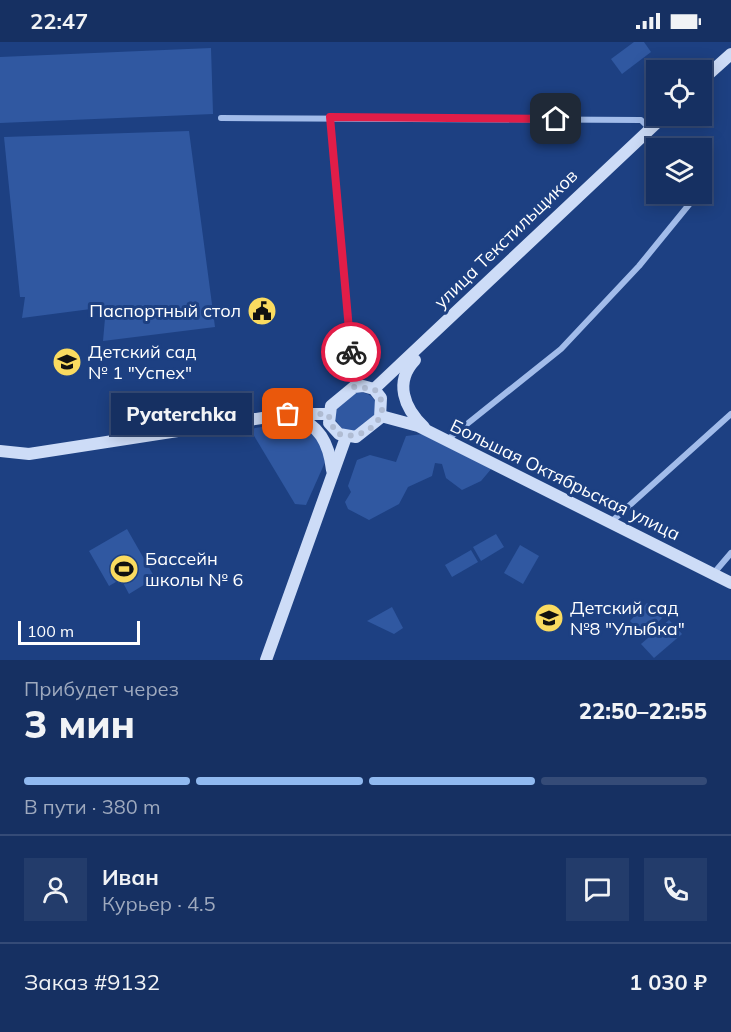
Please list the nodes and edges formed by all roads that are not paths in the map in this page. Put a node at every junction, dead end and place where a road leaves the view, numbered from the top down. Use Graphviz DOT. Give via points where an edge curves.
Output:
graph roads {
  1 [pos="731,54"];
  2 [pos="712,71"];
  3 [pos="330,117"];
  4 [pos="221,118"];
  5 [pos="652,126"];
  6 [pos="649,129"];
  7 [pos="690,204"];
  8 [pos="433,334"];
  9 [pos="354,387"];
  10 [pos="374,389"];
  11 [pos="288,414"];
  12 [pos="328,414"];
  13 [pos="731,414"];
  14 [pos="381,416"];
  15 [pos="429,432"];
  16 [pos="346,437"];
  17 [pos="446,441"];
  18 [pos="0,451"];
  19 [pos="332,471"];
  20 [pos="610,523"];
  21 [pos="731,553"];
  22 [pos="714,573"];
  23 [pos="731,583"];
  24 [pos="266,660"];
  1 -- 2 [label="main road"];
  3 -- 4 [label="street"];
  3 -- 6 [label="street" via="641,120"];
  3 -- 9 [label="street"];
  5 -- 6 [label="main road, улица Текстильщиков"];
  6 -- 8 [label="main road, улица Текстильщиков"];
  7 -- 17 [label="street" via="639,267 561,350"];
  8 -- 10 [label="main road, улица Текстильщиков"];
  8 -- 15 [label="main road" via="430,344 408,368 402,387 407,409"];
  9 -- 10 [label="main road"];
  9 -- 12 [label="main road" via="333,401"];
  10 -- 14 [label="main road" via="381,398"];
  11 -- 12 [label="main road"];
  11 -- 18 [label="main road" via="53,451"];
  11 -- 19 [label="main road" via="305,420 321,434"];
  12 -- 16 [label="main road" via="335,432"];
  13 -- 20 [label="street"];
  14 -- 15 [label="main road, Большая Октябрьская улица"];
  14 -- 16 [label="main road" via="360,435"];
  15 -- 17 [label="main road, Большая Октябрьская улица"];
  16 -- 19 [label="main road"];
  17 -- 20 [label="main road, Большая Октябрьская улица"];
  19 -- 24 [label="main road"];
  20 -- 22 [label="main road, Большая Октябрьская улица"];
  21 -- 22 [label="street"];
  22 -- 23 [label="main road, Большая Октябрьская улица"];
}
